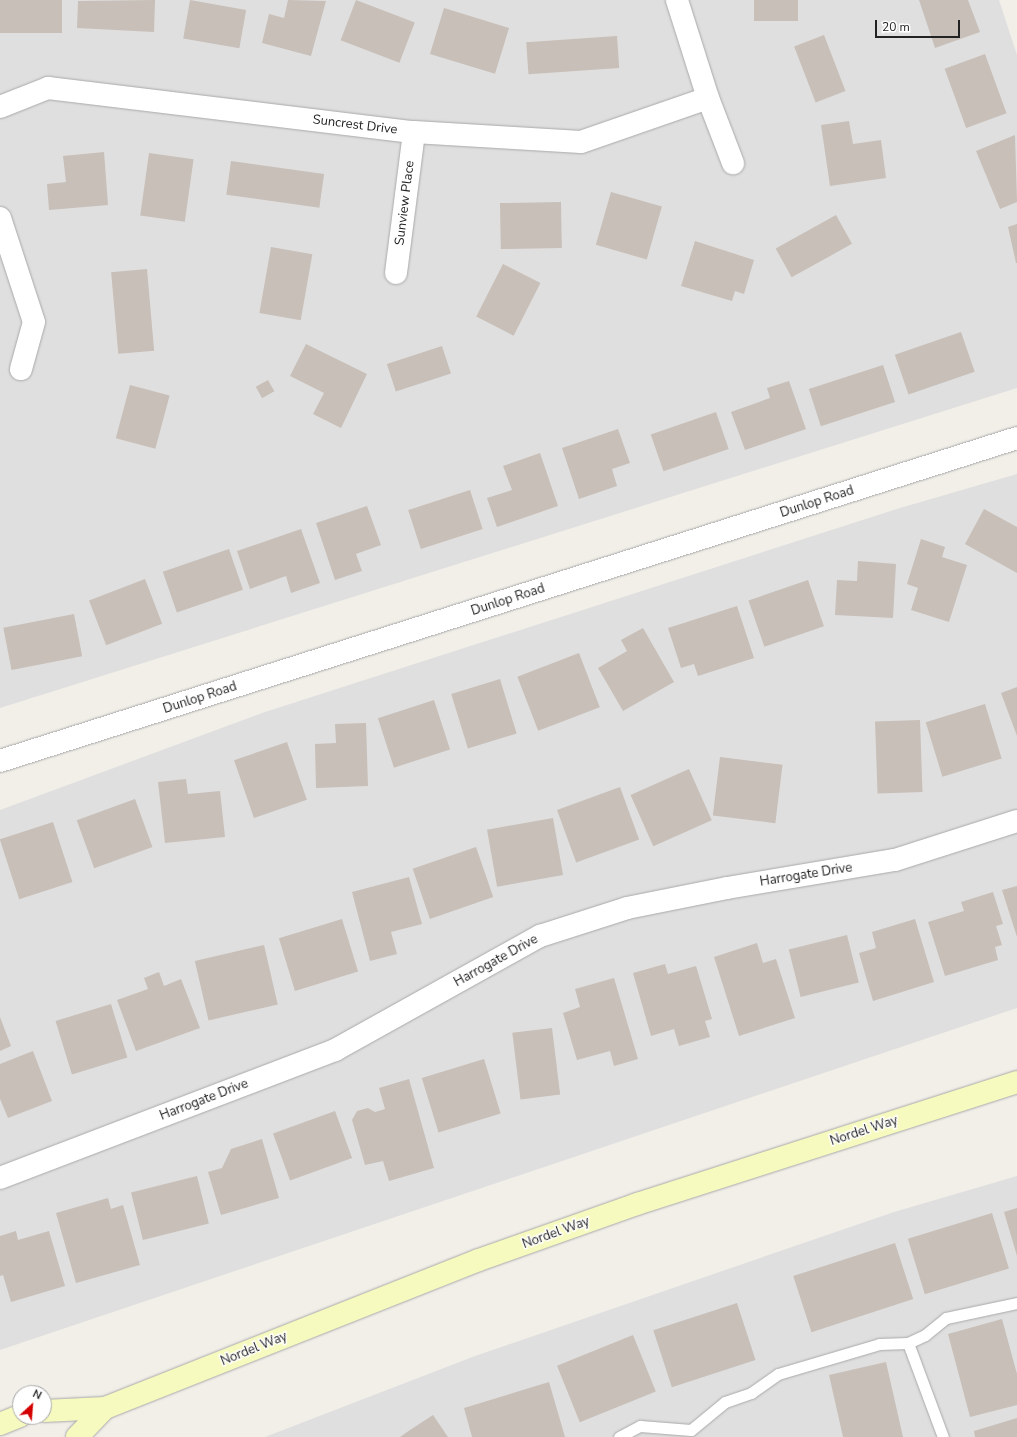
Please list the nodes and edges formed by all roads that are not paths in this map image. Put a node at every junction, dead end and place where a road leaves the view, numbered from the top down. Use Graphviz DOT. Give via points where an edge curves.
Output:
graph roads {
  1 [pos="677,0"];
  2 [pos="708,98"];
  3 [pos="0,106"];
  4 [pos="414,132"];
  5 [pos="733,163"];
  6 [pos="0,218"];
  7 [pos="396,273"];
  8 [pos="21,369"];
  9 [pos="1017,438"];
  10 [pos="0,761"];
  11 [pos="1017,821"];
  12 [pos="1017,1082"];
  13 [pos="0,1178"];
  14 [pos="1017,1303"];
  15 [pos="908,1343"];
  16 [pos="105,1408"];
  17 [pos="52,1411"];
  18 [pos="12,1419"];
  19 [pos="0,1424"];
  20 [pos="692,1433"];
  21 [pos="77,1437"];
  22 [pos="619,1437"];
  23 [pos="943,1437"];
  1 -- 2 [label="street"];
  2 -- 4 [label="street, Suncrest Drive" via="581,142"];
  2 -- 5 [label="street"];
  3 -- 4 [label="street, Suncrest Drive" via="48,88"];
  4 -- 7 [label="street, Sunview Place"];
  6 -- 8 [label="street" via="34,322"];
  9 -- 10 [label="street, Dunlop Road"];
  11 -- 13 [label="street, Harrogate Drive" via="895,860 727,888 627,908 540,936 335,1050"];
  12 -- 16 [label="main road, Nordel Way" via="637,1204 487,1257"];
  14 -- 15 [label="lane" via="946,1318"];
  15 -- 20 [label="lane" via="879,1344 778,1374 751,1393 725,1402"];
  15 -- 23 [label="lane"];
  16 -- 17 [label="main road, Nordel Way"];
  16 -- 21 [label="main road, Nordel Way"];
  18 -- 19 [label="main road"];
  20 -- 22 [label="lane" via="640,1426"];
}
